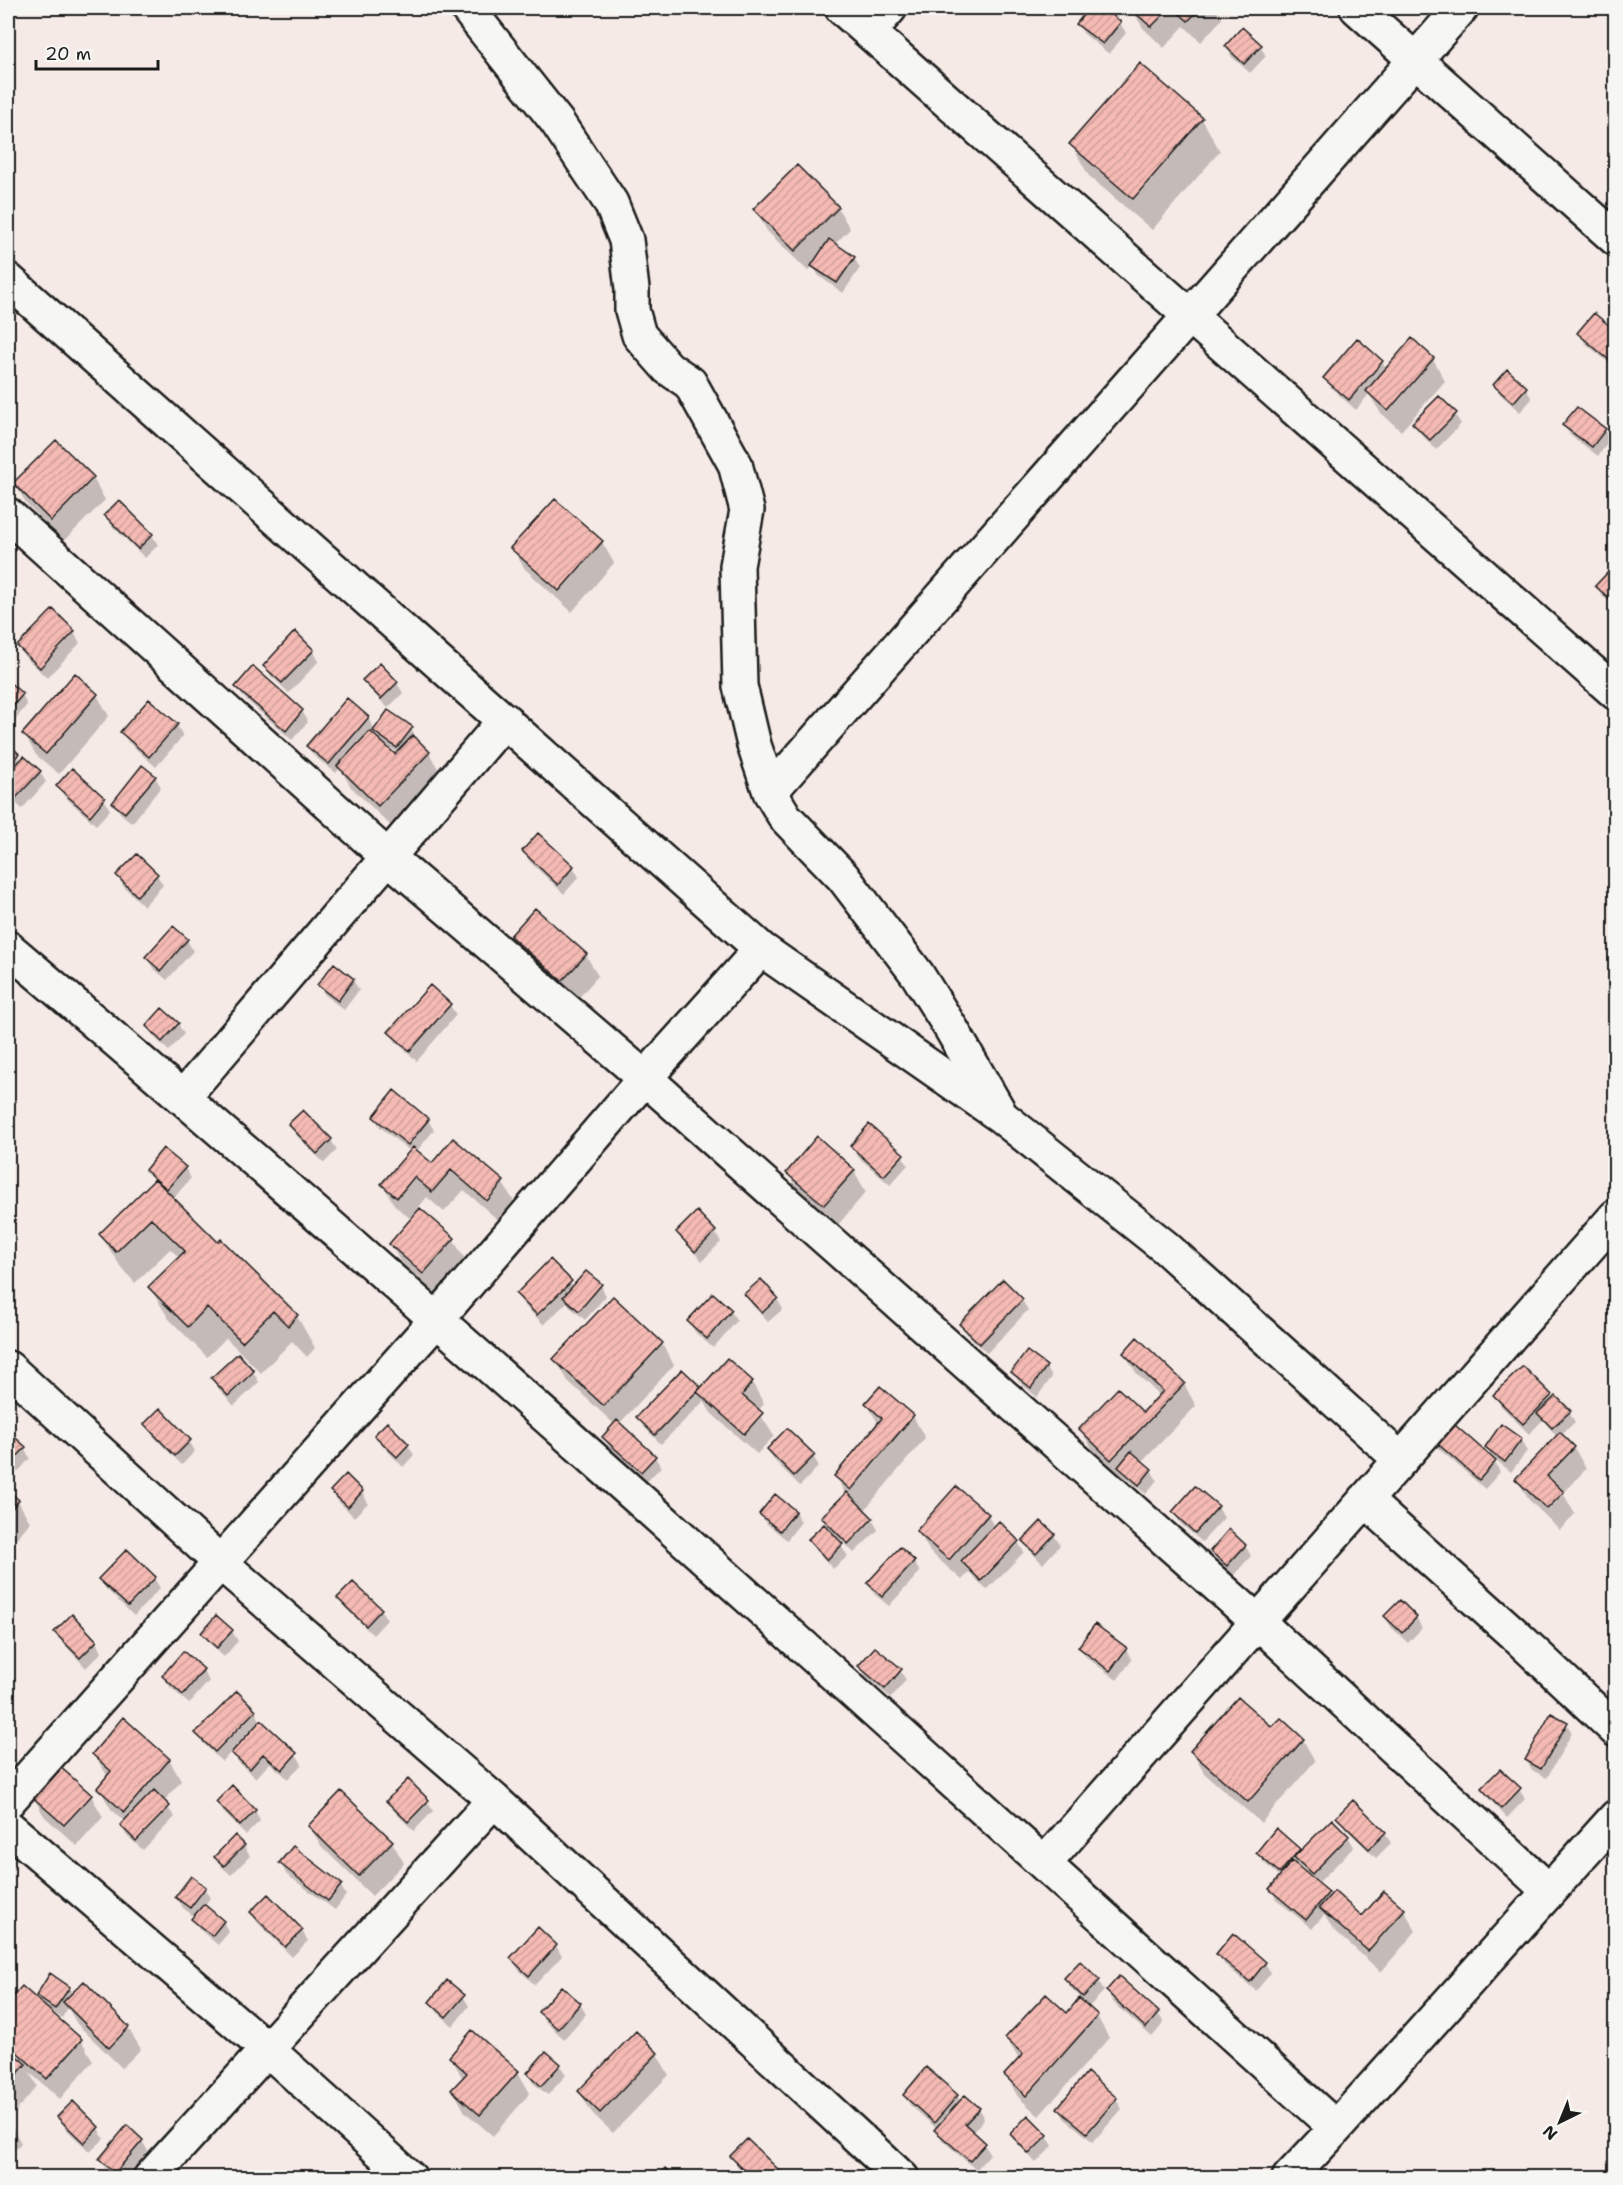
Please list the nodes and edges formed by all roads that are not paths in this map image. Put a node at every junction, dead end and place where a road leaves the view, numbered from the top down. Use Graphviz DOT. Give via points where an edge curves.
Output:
graph roads {
  1 [pos="467,8"];
  2 [pos="890,8"];
  3 [pos="1357,8"];
  4 [pos="1461,8"];
  5 [pos="849,15"];
  6 [pos="1415,60"];
  7 [pos="1616,238"];
  8 [pos="8,280"];
  9 [pos="1190,315"];
  10 [pos="8,515"];
  11 [pos="1616,693"];
  12 [pos="505,720"];
  13 [pos="770,792"];
  14 [pos="389,858"];
  15 [pos="8,948"];
  16 [pos="761,949"];
  17 [pos="645,1078"];
  18 [pos="183,1097"];
  19 [pos="1002,1117"];
  20 [pos="1616,1216"];
  21 [pos="437,1319"];
  22 [pos="8,1368"];
  23 [pos="1401,1460"];
  24 [pos="1365,1500"];
  25 [pos="221,1563"];
  26 [pos="1256,1620"];
  27 [pos="1616,1730"];
  28 [pos="8,1800"];
  29 [pos="494,1800"];
  30 [pos="1616,1816"];
  31 [pos="8,1827"];
  32 [pos="1044,1864"];
  33 [pos="1549,1891"];
  34 [pos="266,2048"];
  35 [pos="1336,2128"];
  36 [pos="150,2178"];
  37 [pos="410,2178"];
  38 [pos="902,2178"];
  39 [pos="1289,2178"];
  1 -- 13 [label="street" via="557,122 611,203 626,240 632,310 639,335 668,368 690,383 735,464 747,510 737,566 740,686"];
  2 -- 5 [label="street"];
  3 -- 6 [label="street"];
  4 -- 6 [label="street"];
  5 -- 9 [label="street"];
  6 -- 7 [label="street"];
  6 -- 9 [label="street"];
  8 -- 12 [label="street"];
  9 -- 11 [label="street"];
  9 -- 13 [label="street"];
  10 -- 14 [label="street"];
  12 -- 14 [label="street"];
  12 -- 16 [label="street"];
  13 -- 19 [label="street" via="785,817 843,877 917,974"];
  14 -- 17 [label="street"];
  14 -- 18 [label="street"];
  15 -- 18 [label="street"];
  16 -- 17 [label="street"];
  16 -- 19 [label="street"];
  17 -- 21 [label="street"];
  17 -- 26 [label="street"];
  18 -- 21 [label="street"];
  19 -- 23 [label="street" via="1165,1247"];
  20 -- 23 [label="street"];
  21 -- 25 [label="street"];
  21 -- 32 [label="street"];
  22 -- 25 [label="street"];
  23 -- 24 [label="street"];
  24 -- 26 [label="street"];
  24 -- 27 [label="street"];
  25 -- 28 [label="street"];
  25 -- 29 [label="street"];
  26 -- 32 [label="street"];
  26 -- 33 [label="street"];
  29 -- 34 [label="street"];
  29 -- 38 [label="street"];
  30 -- 33 [label="street"];
  31 -- 34 [label="street"];
  32 -- 35 [label="street"];
  33 -- 35 [label="street"];
  34 -- 36 [label="street"];
  34 -- 37 [label="street"];
  35 -- 39 [label="street"];
}
